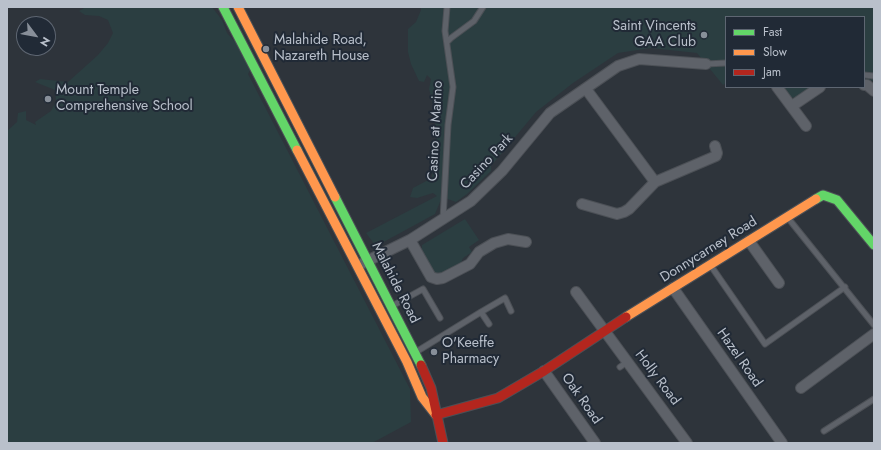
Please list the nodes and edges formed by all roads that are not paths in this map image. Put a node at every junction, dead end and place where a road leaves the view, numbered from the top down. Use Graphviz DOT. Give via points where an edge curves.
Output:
graph roads {
  1 [pos="223,7"];
  2 [pos="238,7"];
  3 [pos="447,7"];
  4 [pos="483,7"];
  5 [pos="447,42"];
  6 [pos="725,63"];
  7 [pos="706,64"];
  8 [pos="273,75"];
  9 [pos="261,80"];
  10 [pos="865,85"];
  11 [pos="778,88"];
  12 [pos="819,88"];
  13 [pos="586,89"];
  14 [pos="874,91"];
  15 [pos="792,106"];
  16 [pos="806,126"];
  17 [pos="715,146"];
  18 [pos="321,166"];
  19 [pos="310,174"];
  20 [pos="656,182"];
  21 [pos="582,204"];
  22 [pos="788,218"];
  23 [pos="443,220"];
  24 [pos="410,240"];
  25 [pos="526,242"];
  26 [pos="749,242"];
  27 [pos="874,245"];
  28 [pos="368,260"];
  29 [pos="357,265"];
  30 [pos="710,265"];
  31 [pos="779,283"];
  32 [pos="845,287"];
  33 [pos="673,288"];
  34 [pos="576,292"];
  35 [pos="391,306"];
  36 [pos="511,310"];
  37 [pos="481,312"];
  38 [pos="440,318"];
  39 [pos="489,324"];
  40 [pos="874,325"];
  41 [pos="604,331"];
  42 [pos="874,334"];
  43 [pos="415,352"];
  44 [pos="544,371"];
  45 [pos="801,388"];
  46 [pos="874,399"];
  47 [pos="436,415"];
  48 [pos="824,432"];
  49 [pos="443,443"];
  50 [pos="595,443"];
  51 [pos="688,443"];
  52 [pos="782,443"];
  1 -- 9 [label="main road, Malahide Road"];
  2 -- 8 [label="main road, Malahide Road"];
  3 -- 5 [label="lane, Casino at Marino" via="444,23"];
  4 -- 5 [label="lane" via="474,21"];
  5 -- 23 [label="lane, Casino at Marino" via="453,87 448,125"];
  6 -- 7 [label="lane"];
  7 -- 13 [label="street, Casino Park" via="639,58 618,66"];
  8 -- 9 [label="main road"];
  8 -- 18 [label="main road, Malahide Road"];
  9 -- 19 [label="main road, Malahide Road"];
  10 -- 14 [label="street"];
  11 -- 15 [label="street"];
  12 -- 15 [label="street"];
  13 -- 20 [label="street"];
  13 -- 23 [label="street, Casino Park" via="550,113 489,185"];
  15 -- 16 [label="street"];
  17 -- 20 [label="street" via="716,156"];
  18 -- 19 [label="main road"];
  18 -- 28 [label="main road, Malahide Road"];
  19 -- 29 [label="main road, Malahide Road"];
  20 -- 21 [label="street" via="624,212 617,214"];
  22 -- 26 [label="main road, Donnycarney Road"];
  22 -- 27 [label="main road, Donnycarney Road" via="818,196 828,195 837,200"];
  22 -- 32 [label="lane"];
  23 -- 24 [label="street, Casino Park"];
  24 -- 25 [label="street" via="431,277 437,279 470,264 479,252 494,243 508,239"];
  24 -- 28 [label="street, Casino Park"];
  26 -- 30 [label="main road, Donnycarney Road"];
  26 -- 31 [label="street"];
  28 -- 29 [label="street, Casino Park"];
  28 -- 35 [label="main road, Malahide Road"];
  29 -- 47 [label="main road, Malahide Road" via="408,362 422,397"];
  30 -- 32 [label="lane" via="764,344"];
  30 -- 33 [label="main road, Donnycarney Road"];
  32 -- 40 [label="lane"];
  33 -- 41 [label="main road, Donnycarney Road"];
  33 -- 52 [label="street, Hazel Road"];
  34 -- 41 [label="street"];
  35 -- 38 [label="lane" via="423,289"];
  35 -- 43 [label="main road, Malahide Road"];
  36 -- 37 [label="lane" via="505,298"];
  37 -- 39 [label="lane"];
  37 -- 43 [label="lane"];
  41 -- 44 [label="main road, Donnycarney Road"];
  41 -- 51 [label="street, Holly Road" via="623,364"];
  42 -- 45 [label="street"];
  43 -- 47 [label="main road, Malahide Road" via="431,388"];
  44 -- 47 [label="main road, Donnycarney Road" via="498,398"];
  44 -- 50 [label="street, Oak Road"];
  46 -- 48 [label="lane"];
  47 -- 49 [label="main road, Malahide Road"];
}
